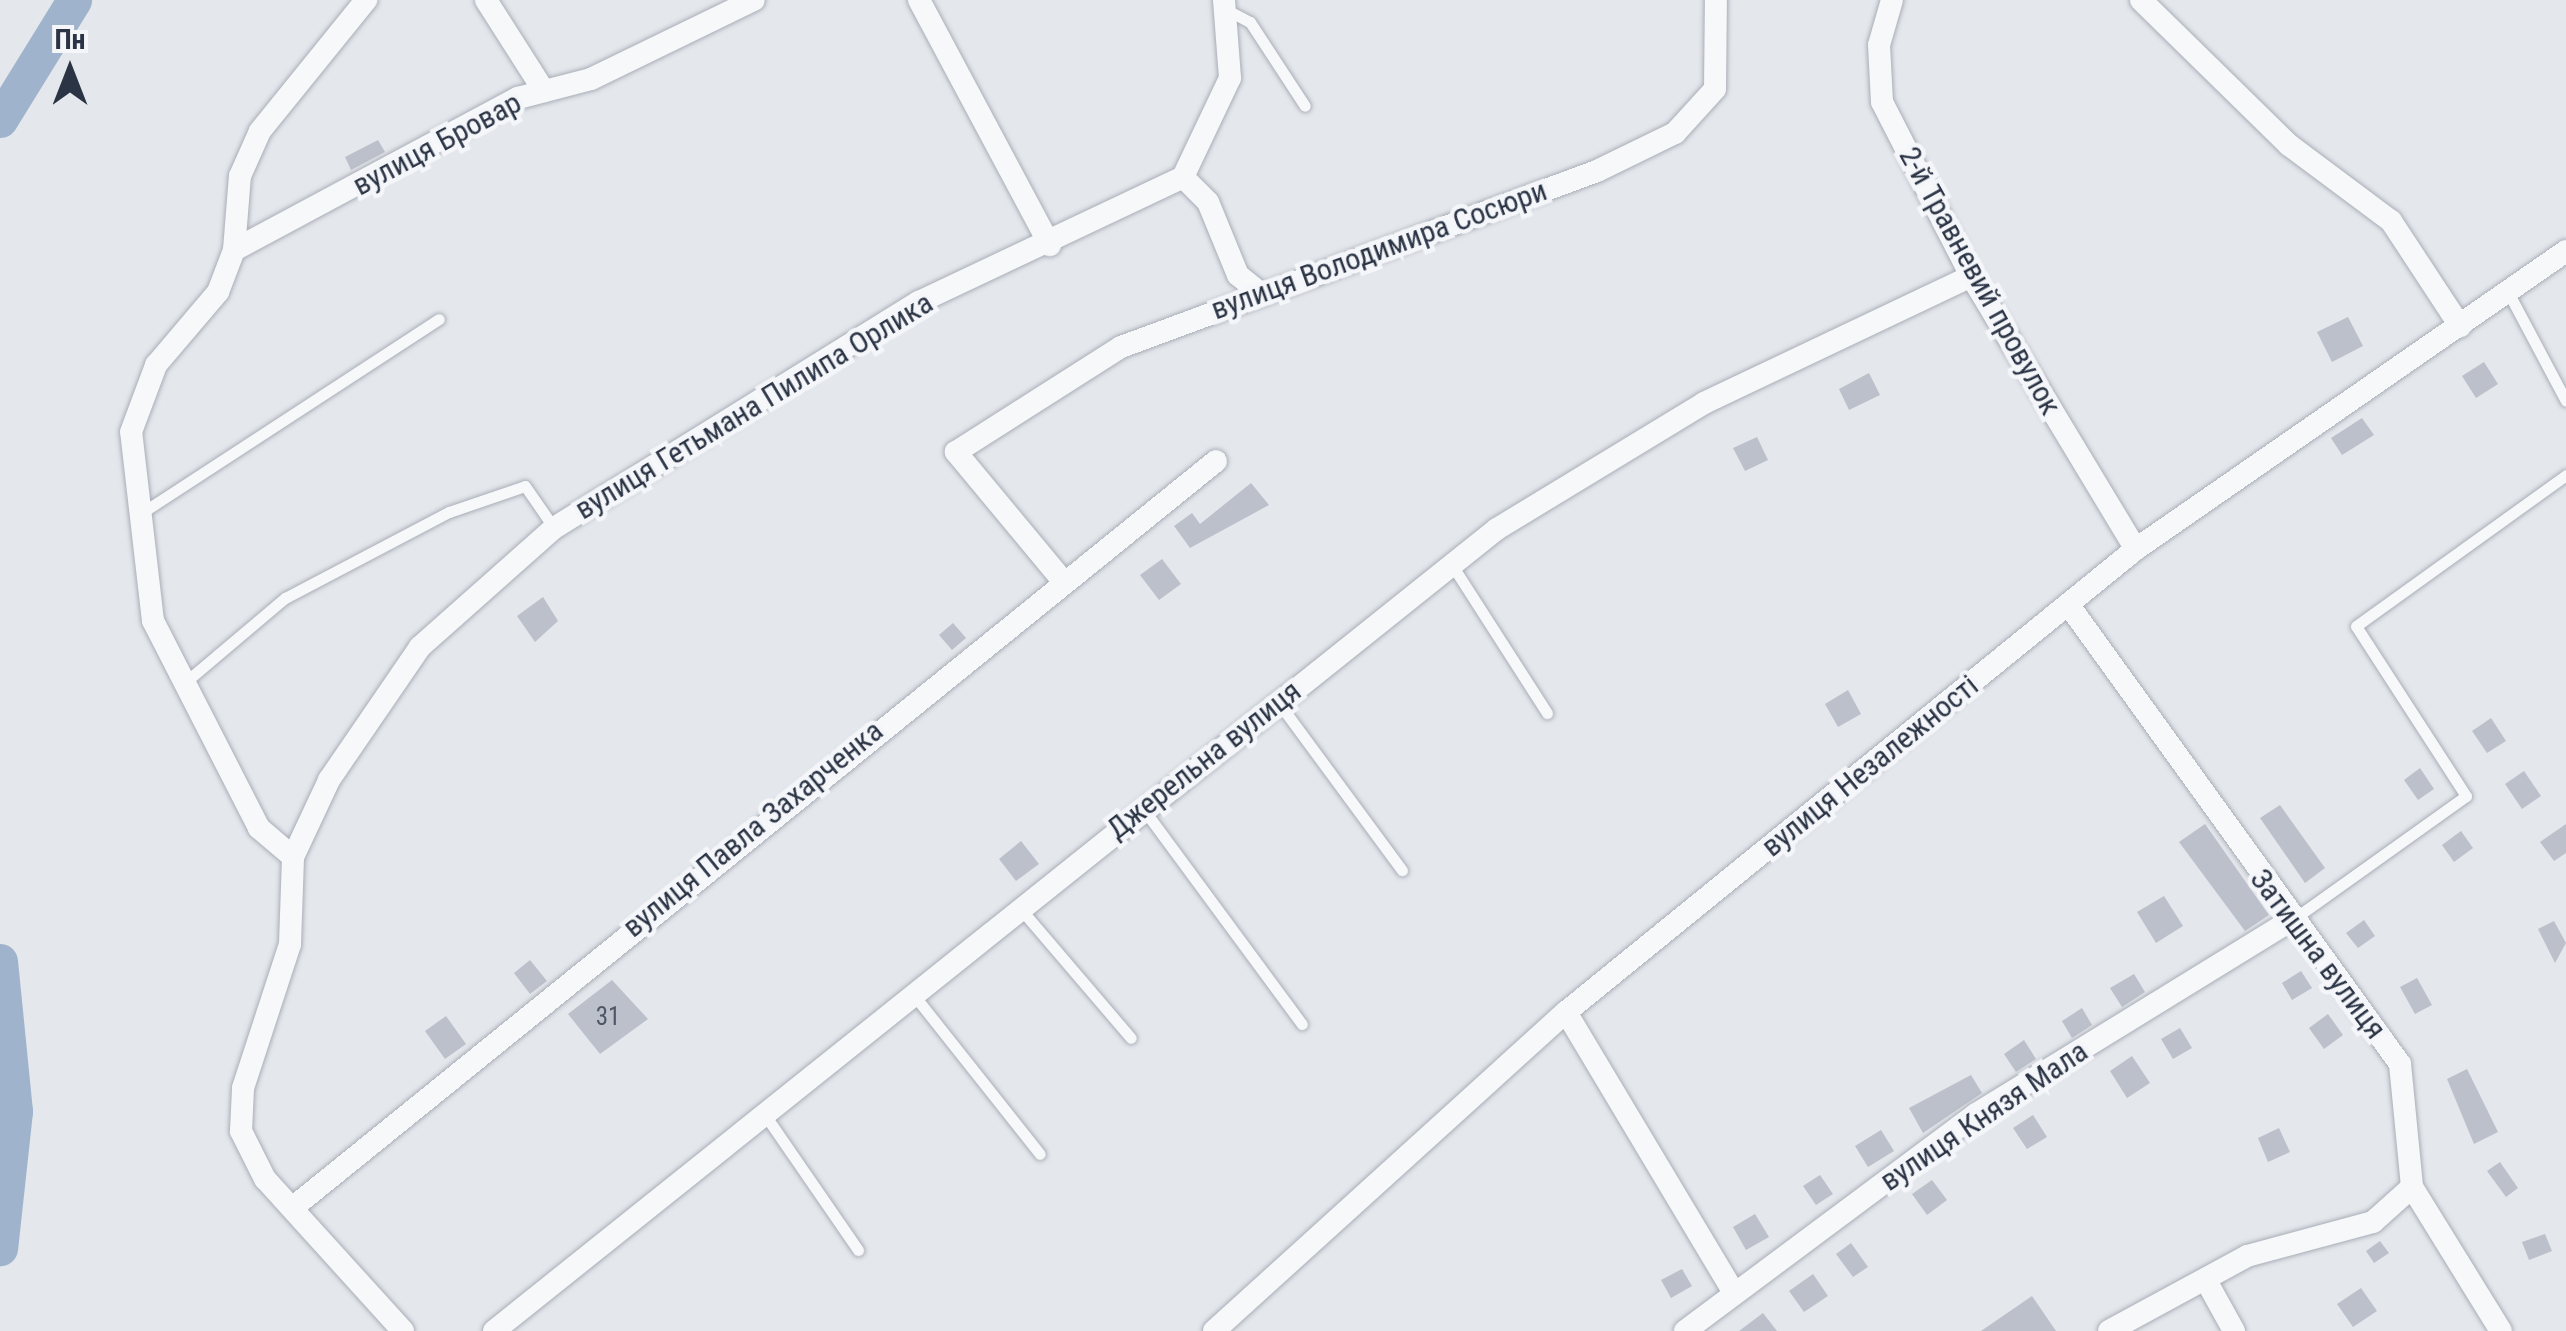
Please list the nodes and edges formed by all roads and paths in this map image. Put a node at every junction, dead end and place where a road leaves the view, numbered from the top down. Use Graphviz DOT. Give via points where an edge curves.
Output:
graph roads {
  1 [pos="366,0"];
  2 [pos="486,0"];
  3 [pos="754,0"];
  4 [pos="919,0"];
  5 [pos="1716,0"];
  6 [pos="1892,0"];
  7 [pos="2141,0"];
  8 [pos="1226,5"];
  9 [pos="544,91"];
  10 [pos="1305,106"];
  11 [pos="1183,177"];
  12 [pos="1050,244"];
  13 [pos="234,250"];
  14 [pos="2566,251"];
  15 [pos="1971,276"];
  16 [pos="1259,292"];
  17 [pos="2508,292"];
  18 [pos="439,319"];
  19 [pos="2460,326"];
  20 [pos="2566,400"];
  21 [pos="1216,462"];
  22 [pos="2566,474"];
  23 [pos="144,512"];
  24 [pos="554,528"];
  25 [pos="2136,549"];
  26 [pos="1452,565"];
  27 [pos="1063,581"];
  28 [pos="2068,604"];
  29 [pos="188,679"];
  30 [pos="1278,702"];
  31 [pos="1547,713"];
  32 [pos="1143,809"];
  33 [pos="293,857"];
  34 [pos="1402,870"];
  35 [pos="1019,907"];
  36 [pos="2295,918"];
  37 [pos="912,994"];
  38 [pos="1566,1012"];
  39 [pos="1302,1024"];
  40 [pos="1130,1038"];
  41 [pos="765,1115"];
  42 [pos="1040,1154"];
  43 [pos="2412,1187"];
  44 [pos="296,1205"];
  45 [pos="858,1250"];
  46 [pos="2208,1284"];
  47 [pos="1734,1293"];
  48 [pos="1710,1324"];
  49 [pos="402,1331"];
  50 [pos="494,1331"];
  51 [pos="1214,1331"];
  52 [pos="1684,1331"];
  53 [pos="2109,1331"];
  54 [pos="2234,1331"];
  55 [pos="2501,1331"];
  1 -- 13 [label="street" via="260,131 240,176"];
  2 -- 9 [label="street"];
  3 -- 9 [label="street, вулиця Бровар" via="591,79"];
  4 -- 12 [label="street"];
  5 -- 16 [label="street, вулиця Володимира Сосюри" via="1716,89 1676,133 1598,171"];
  6 -- 15 [label="street, 2-й Травневий провулок" via="1877,59 1882,102"];
  7 -- 19 [label="street" via="2289,145 2391,221"];
  8 -- 10 [label="lane" via="1250,22"];
  8 -- 11 [label="street" via="1230,78"];
  9 -- 13 [label="street, вулиця Бровар"];
  11 -- 12 [label="street, вулиця Гетьмана Пилипа Орлика"];
  11 -- 16 [label="street" via="1208,202 1238,275"];
  12 -- 24 [label="street, вулиця Гетьмана Пилипа Орлика" via="920,302"];
  13 -- 23 [label="street" via="218,292 136,402 131,432"];
  14 -- 17 [label="street, вулиця Незалежності"];
  15 -- 25 [label="street, 2-й Травневий провулок"];
  15 -- 26 [label="street, Джерельна вулиця" via="1704,403"];
  16 -- 27 [label="street, вулиця Володимира Сосюри" via="1121,346 956,452"];
  17 -- 19 [label="street, вулиця Незалежності"];
  17 -- 20 [label="lane"];
  18 -- 23 [label="lane"];
  19 -- 25 [label="street, вулиця Незалежності"];
  21 -- 27 [label="street, вулиця Павла Захарченка"];
  22 -- 36 [label="lane" via="2356,626 2466,796"];
  23 -- 29 [label="street" via="144,593"];
  24 -- 29 [label="lane" via="525,486 449,512 286,598"];
  24 -- 33 [label="street, вулиця Гетьмана Пилипа Орлика" via="420,647 329,780"];
  25 -- 28 [label="street, вулиця Незалежності"];
  26 -- 30 [label="street, Джерельна вулиця"];
  26 -- 31 [label="lane"];
  27 -- 44 [label="street, вулиця Павла Захарченка"];
  28 -- 36 [label="street, Затишна вулиця"];
  28 -- 38 [label="street, вулиця Незалежності"];
  29 -- 33 [label="street" via="259,828"];
  30 -- 32 [label="street, Джерельна вулиця"];
  30 -- 34 [label="lane"];
  32 -- 35 [label="street, Джерельна вулиця"];
  32 -- 39 [label="lane"];
  33 -- 44 [label="street, вулиця Гетьмана Пилипа Орлика" via="290,944 240,1108 250,1156"];
  35 -- 37 [label="street, Джерельна вулиця"];
  35 -- 40 [label="lane"];
  36 -- 43 [label="street, Затишна вулиця" via="2400,1064"];
  36 -- 47 [label="street, вулиця Князя Мала" via="1976,1114"];
  37 -- 41 [label="street, Джерельна вулиця"];
  37 -- 42 [label="lane"];
  38 -- 47 [label="street"];
  38 -- 51 [label="street, вулиця Незалежності"];
  41 -- 45 [label="lane"];
  41 -- 50 [label="street, Джерельна вулиця"];
  43 -- 46 [label="street" via="2374,1222 2247,1256"];
  43 -- 55 [label="street, Затишна вулиця"];
  44 -- 49 [label="street, вулиця Гетьмана Пилипа Орлика"];
  46 -- 53 [label="street"];
  46 -- 54 [label="street"];
  47 -- 48 [label="street, вулиця Князя Мала"];
  48 -- 52 [label="street, вулиця Князя Мала"];
}
